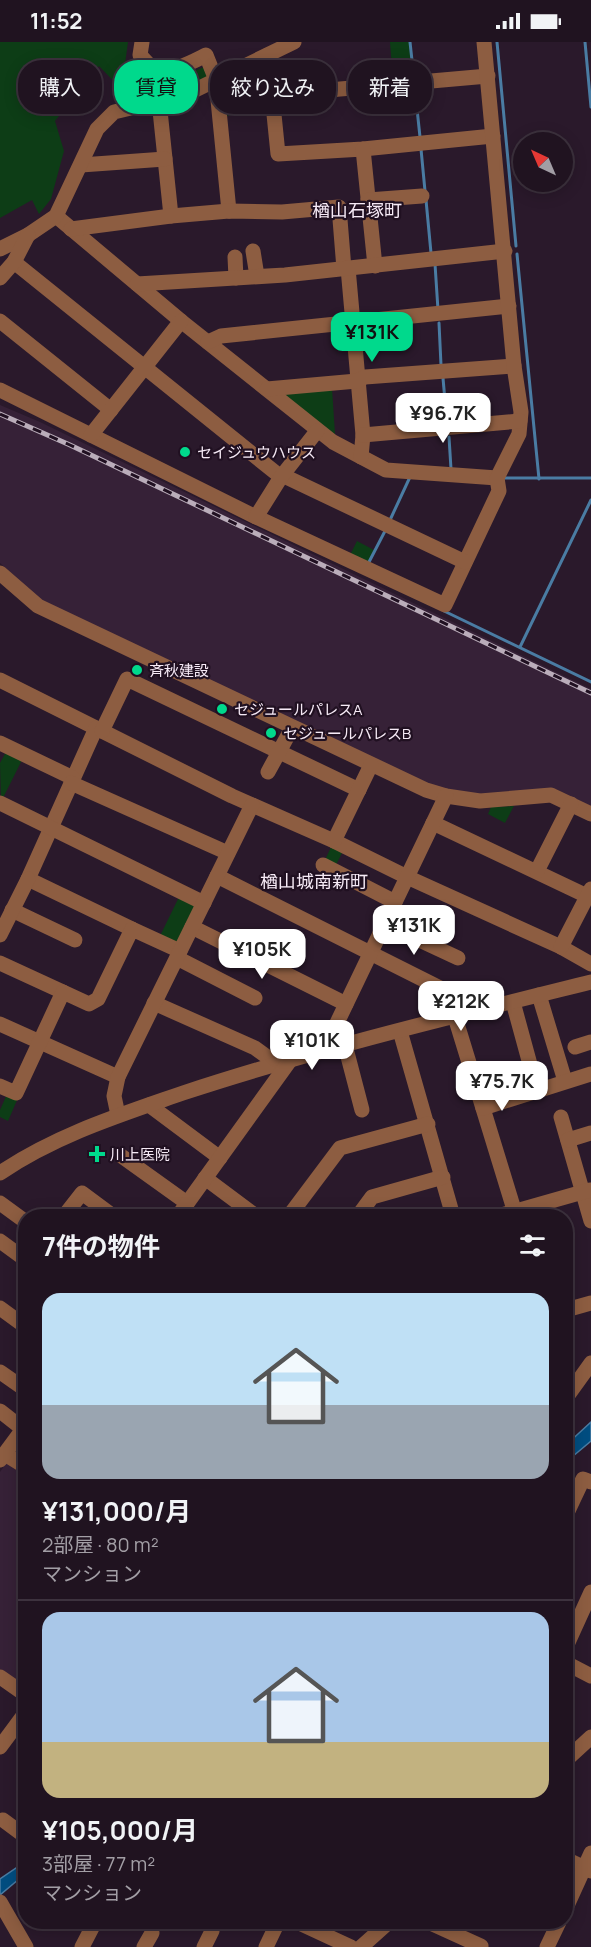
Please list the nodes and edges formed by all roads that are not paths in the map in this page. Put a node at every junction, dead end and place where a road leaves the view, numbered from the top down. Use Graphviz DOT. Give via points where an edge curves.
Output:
graph roads {
  1 [pos="141,42"];
  2 [pos="294,42"];
  3 [pos="484,42"];
  4 [pos="268,55"];
  5 [pos="258,60"];
  6 [pos="268,60"];
  7 [pos="210,65"];
  8 [pos="488,76"];
  9 [pos="336,89"];
  10 [pos="114,105"];
  11 [pos="114,112"];
  12 [pos="160,114"];
  13 [pos="219,114"];
  14 [pos="274,114"];
  15 [pos="494,136"];
  16 [pos="363,149"];
  17 [pos="165,159"];
  18 [pos="81,165"];
  19 [pos="422,196"];
  20 [pos="368,200"];
  21 [pos="229,211"];
  22 [pos="56,216"];
  23 [pos="171,216"];
  24 [pos="71,229"];
  25 [pos="28,235"];
  26 [pos="0,249"];
  27 [pos="253,251"];
  28 [pos="505,251"];
  29 [pos="235,257"];
  30 [pos="14,262"];
  31 [pos="375,266"];
  32 [pos="346,269"];
  33 [pos="257,276"];
  34 [pos="0,278"];
  35 [pos="236,278"];
  36 [pos="137,284"];
  37 [pos="509,306"];
  38 [pos="0,321"];
  39 [pos="181,321"];
  40 [pos="353,321"];
  41 [pos="208,342"];
  42 [pos="514,366"];
  43 [pos="144,369"];
  44 [pos="357,381"];
  45 [pos="267,389"];
  46 [pos="0,390"];
  47 [pos="111,410"];
  48 [pos="520,421"];
  49 [pos="317,431"];
  50 [pos="91,435"];
  51 [pos="363,435"];
  52 [pos="361,457"];
  53 [pos="283,476"];
  54 [pos="496,478"];
  55 [pos="256,517"];
  56 [pos="465,562"];
  57 [pos="0,573"];
  58 [pos="0,680"];
  59 [pos="292,728"];
  60 [pos="99,729"];
  61 [pos="0,743"];
  62 [pos="279,752"];
  63 [pos="371,765"];
  64 [pos="268,772"];
  65 [pos="72,781"];
  66 [pos="359,790"];
  67 [pos="446,796"];
  68 [pos="571,804"];
  69 [pos="252,805"];
  70 [pos="2,808"];
  71 [pos="591,814"];
  72 [pos="433,823"];
  73 [pos="50,828"];
  74 [pos="334,841"];
  75 [pos="228,853"];
  76 [pos="323,865"];
  77 [pos="537,871"];
  78 [pos="217,876"];
  79 [pos="407,877"];
  80 [pos="28,879"];
  81 [pos="589,892"];
  82 [pos="395,902"];
  83 [pos="204,903"];
  84 [pos="8,905"];
  85 [pos="385,924"];
  86 [pos="192,927"];
  87 [pos="132,929"];
  88 [pos="0,935"];
  89 [pos="75,940"];
  90 [pos="561,947"];
  91 [pos="179,954"];
  92 [pos="370,954"];
  93 [pos="458,958"];
  94 [pos="0,963"];
  95 [pos="591,964"];
  96 [pos="591,982"];
  97 [pos="440,988"];
  98 [pos="63,992"];
  99 [pos="539,995"];
  100 [pos="255,998"];
  101 [pos="513,1002"];
  102 [pos="154,1003"];
  103 [pos="346,1004"];
  104 [pos="455,1017"];
  105 [pos="0,1024"];
  106 [pos="400,1030"];
  107 [pos="591,1042"];
  108 [pos="40,1043"];
  109 [pos="345,1045"];
  110 [pos="575,1047"];
  111 [pos="324,1050"];
  112 [pos="284,1062"];
  113 [pos="591,1074"];
  114 [pos="118,1077"];
  115 [pos="565,1082"];
  116 [pos="0,1086"];
  117 [pos="537,1090"];
  118 [pos="149,1105"];
  119 [pos="483,1108"];
  120 [pos="362,1110"];
  121 [pos="118,1115"];
  122 [pos="561,1117"];
  123 [pos="428,1124"];
  124 [pos="591,1133"];
  125 [pos="568,1140"];
  126 [pos="120,1155"];
  127 [pos="220,1158"];
  128 [pos="0,1173"];
  129 [pos="205,1178"];
  130 [pos="443,1178"];
  131 [pos="587,1191"];
  132 [pos="0,1203"];
  133 [pos="187,1203"];
  134 [pos="69,1209"];
  135 [pos="104,1209"];
  136 [pos="182,1209"];
  137 [pos="245,1209"];
  138 [pos="294,1209"];
  139 [pos="363,1209"];
  140 [pos="451,1209"];
  141 [pos="513,1209"];
  142 [pos="531,1209"];
  143 [pos="18,1216"];
  144 [pos="591,1221"];
  145 [pos="0,1241"];
  146 [pos="18,1254"];
  147 [pos="591,1303"];
  148 [pos="0,1308"];
  149 [pos="573,1308"];
  150 [pos="18,1321"];
  151 [pos="591,1363"];
  152 [pos="0,1372"];
  153 [pos="18,1384"];
  154 [pos="573,1388"];
  155 [pos="0,1412"];
  156 [pos="18,1423"];
  157 [pos="18,1436"];
  158 [pos="3,1457"];
  159 [pos="18,1464"];
  160 [pos="591,1482"];
  161 [pos="573,1500"];
  162 [pos="589,1602"];
  163 [pos="573,1633"];
  164 [pos="573,1667"];
  165 [pos="591,1676"];
  166 [pos="0,1677"];
  167 [pos="18,1689"];
  168 [pos="18,1723"];
  169 [pos="591,1737"];
  170 [pos="0,1748"];
  171 [pos="573,1754"];
  172 [pos="1,1821"];
  173 [pos="18,1832"];
  174 [pos="591,1853"];
  175 [pos="573,1863"];
  176 [pos="587,1870"];
  177 [pos="573,1895"];
  178 [pos="2,1904"];
  179 [pos="91,1929"];
  180 [pos="275,1929"];
  181 [pos="312,1929"];
  182 [pos="381,1929"];
  183 [pos="443,1929"];
  184 [pos="556,1929"];
  185 [pos="212,1931"];
  186 [pos="152,1933"];
  187 [pos="481,1946"];
  188 [pos="26,1947"];
  189 [pos="82,1947"];
  190 [pos="144,1947"];
  191 [pos="204,1947"];
  192 [pos="266,1947"];
  193 [pos="351,1947"];
  194 [pos="361,1947"];
  195 [pos="548,1947"];
  1 -- 7 [label="street" via="140,55 154,70 167,72 206,55"];
  2 -- 4 [label="street"];
  3 -- 8 [label="street"];
  4 -- 5 [label="street"];
  4 -- 6 [label="street"];
  8 -- 9 [label="street"];
  8 -- 15 [label="street"];
  10 -- 26 [label="street" via="96,116 87,128 51,209"];
  11 -- 18 [label="street" via="97,129"];
  12 -- 17 [label="street"];
  13 -- 21 [label="street"];
  14 -- 16 [label="street" via="278,154"];
  15 -- 16 [label="street"];
  15 -- 28 [label="street"];
  16 -- 20 [label="street"];
  17 -- 18 [label="street"];
  17 -- 23 [label="street"];
  18 -- 22 [label="street"];
  19 -- 20 [label="street"];
  20 -- 31 [label="street"];
  21 -- 23 [label="street"];
  21 -- 32 [label="street" via="339,207"];
  22 -- 24 [label="street"];
  22 -- 25 [label="street"];
  23 -- 24 [label="street"];
  24 -- 36 [label="street"];
  25 -- 26 [label="street"];
  25 -- 30 [label="street"];
  27 -- 33 [label="street"];
  28 -- 31 [label="street"];
  28 -- 37 [label="street"];
  29 -- 35 [label="street"];
  30 -- 34 [label="street"];
  30 -- 43 [label="street"];
  31 -- 32 [label="street"];
  32 -- 33 [label="street"];
  32 -- 40 [label="street"];
  33 -- 35 [label="street"];
  35 -- 36 [label="street"];
  36 -- 39 [label="street"];
  37 -- 40 [label="street"];
  37 -- 42 [label="street"];
  38 -- 47 [label="street"];
  39 -- 41 [label="street"];
  39 -- 43 [label="street"];
  40 -- 41 [label="street" via="221,336"];
  40 -- 44 [label="street"];
  41 -- 45 [label="street"];
  42 -- 44 [label="street" via="365,377"];
  42 -- 48 [label="street"];
  43 -- 47 [label="street"];
  43 -- 53 [label="street"];
  44 -- 45 [label="street"];
  44 -- 51 [label="street"];
  45 -- 49 [label="street"];
  46 -- 50 [label="street"];
  47 -- 50 [label="street"];
  48 -- 51 [label="street"];
  48 -- 54 [label="street" via="519,434"];
  49 -- 52 [label="street"];
  49 -- 53 [label="street"];
  50 -- 55 [label="street"];
  51 -- 52 [label="street"];
  52 -- 54 [label="street" via="386,470"];
  53 -- 55 [label="street"];
  53 -- 56 [label="street"];
  54 -- 56 [label="street" via="500,491"];
  55 -- 56 [label="street" via="445,605"];
  57 -- 59 [label="street" via="38,606"];
  58 -- 60 [label="street"];
  59 -- 62 [label="street"];
  59 -- 63 [label="street"];
  60 -- 62 [label="street" via="127,679"];
  60 -- 65 [label="street"];
  60 -- 69 [label="street"];
  61 -- 65 [label="street"];
  62 -- 64 [label="street"];
  62 -- 66 [label="street"];
  63 -- 66 [label="street"];
  63 -- 67 [label="street"];
  65 -- 73 [label="street"];
  65 -- 75 [label="street"];
  66 -- 74 [label="street"];
  67 -- 68 [label="street" via="480,801 551,795"];
  67 -- 72 [label="street"];
  68 -- 71 [label="street"];
  68 -- 77 [label="street"];
  69 -- 74 [label="street"];
  69 -- 75 [label="street"];
  70 -- 73 [label="street"];
  72 -- 77 [label="street"];
  72 -- 79 [label="street"];
  73 -- 80 [label="street"];
  73 -- 83 [label="street"];
  74 -- 79 [label="street"];
  75 -- 78 [label="street"];
  76 -- 82 [label="street"];
  77 -- 81 [label="street"];
  78 -- 83 [label="street"];
  78 -- 92 [label="street"];
  79 -- 82 [label="street"];
  79 -- 90 [label="street"];
  80 -- 84 [label="street"];
  80 -- 87 [label="street"];
  81 -- 90 [label="street"];
  82 -- 85 [label="street"];
  83 -- 86 [label="street"];
  84 -- 88 [label="street"];
  84 -- 89 [label="street"];
  85 -- 92 [label="street"];
  85 -- 93 [label="street"];
  86 -- 91 [label="street"];
  86 -- 103 [label="street"];
  87 -- 91 [label="street"];
  87 -- 98 [label="street" via="98,999 89,1004"];
  90 -- 95 [label="street"];
  91 -- 100 [label="street"];
  91 -- 102 [label="street"];
  92 -- 97 [label="street"];
  92 -- 103 [label="street"];
  94 -- 98 [label="street"];
  96 -- 99 [label="street"];
  98 -- 108 [label="street"];
  99 -- 101 [label="street"];
  99 -- 115 [label="street"];
  101 -- 104 [label="street"];
  101 -- 117 [label="street"];
  102 -- 112 [label="street"];
  102 -- 114 [label="street"];
  103 -- 111 [label="street"];
  104 -- 106 [label="street"];
  104 -- 119 [label="street"];
  105 -- 108 [label="street"];
  106 -- 109 [label="street"];
  106 -- 123 [label="street"];
  107 -- 110 [label="street"];
  108 -- 114 [label="street"];
  108 -- 116 [label="street" via="16,1093"];
  109 -- 111 [label="street"];
  109 -- 120 [label="street"];
  111 -- 112 [label="street"];
  112 -- 118 [label="street"];
  112 -- 127 [label="street"];
  113 -- 115 [label="street"];
  114 -- 121 [label="street" via="114,1096"];
  115 -- 117 [label="street"];
  117 -- 119 [label="street"];
  118 -- 121 [label="street"];
  118 -- 127 [label="street"];
  119 -- 141 [label="street"];
  121 -- 128 [label="street" via="71,1134"];
  122 -- 125 [label="street"];
  123 -- 130 [label="street"];
  123 -- 138 [label="street" via="340,1148"];
  124 -- 125 [label="street"];
  125 -- 131 [label="street"];
  126 -- 133 [label="street"];
  127 -- 129 [label="street"];
  129 -- 133 [label="street"];
  129 -- 137 [label="street"];
  130 -- 139 [label="street" via="372,1197"];
  130 -- 140 [label="street"];
  131 -- 142 [label="street"];
  131 -- 144 [label="street"];
  132 -- 143 [label="street"];
  133 -- 136 [label="street"];
  134 -- 135 [label="street" via="82,1193"];
  145 -- 146 [label="street"];
  147 -- 149 [label="street"];
  148 -- 150 [label="street"];
  151 -- 154 [label="street"];
  152 -- 153 [label="street"];
  155 -- 156 [label="street"];
  157 -- 158 [label="street"];
  158 -- 159 [label="street"];
  160 -- 161 [label="street" via="583,1479"];
  162 -- 163 [label="street"];
  164 -- 165 [label="street"];
  166 -- 167 [label="street"];
  168 -- 170 [label="street"];
  169 -- 171 [label="street"];
  172 -- 173 [label="street"];
  174 -- 176 [label="street"];
  175 -- 176 [label="street"];
  176 -- 177 [label="street"];
  178 -- 188 [label="street"];
  179 -- 189 [label="street"];
  180 -- 192 [label="street"];
  181 -- 193 [label="street"];
  182 -- 194 [label="street"];
  183 -- 187 [label="street"];
  184 -- 195 [label="street"];
  185 -- 191 [label="street"];
  186 -- 190 [label="street"];
}
